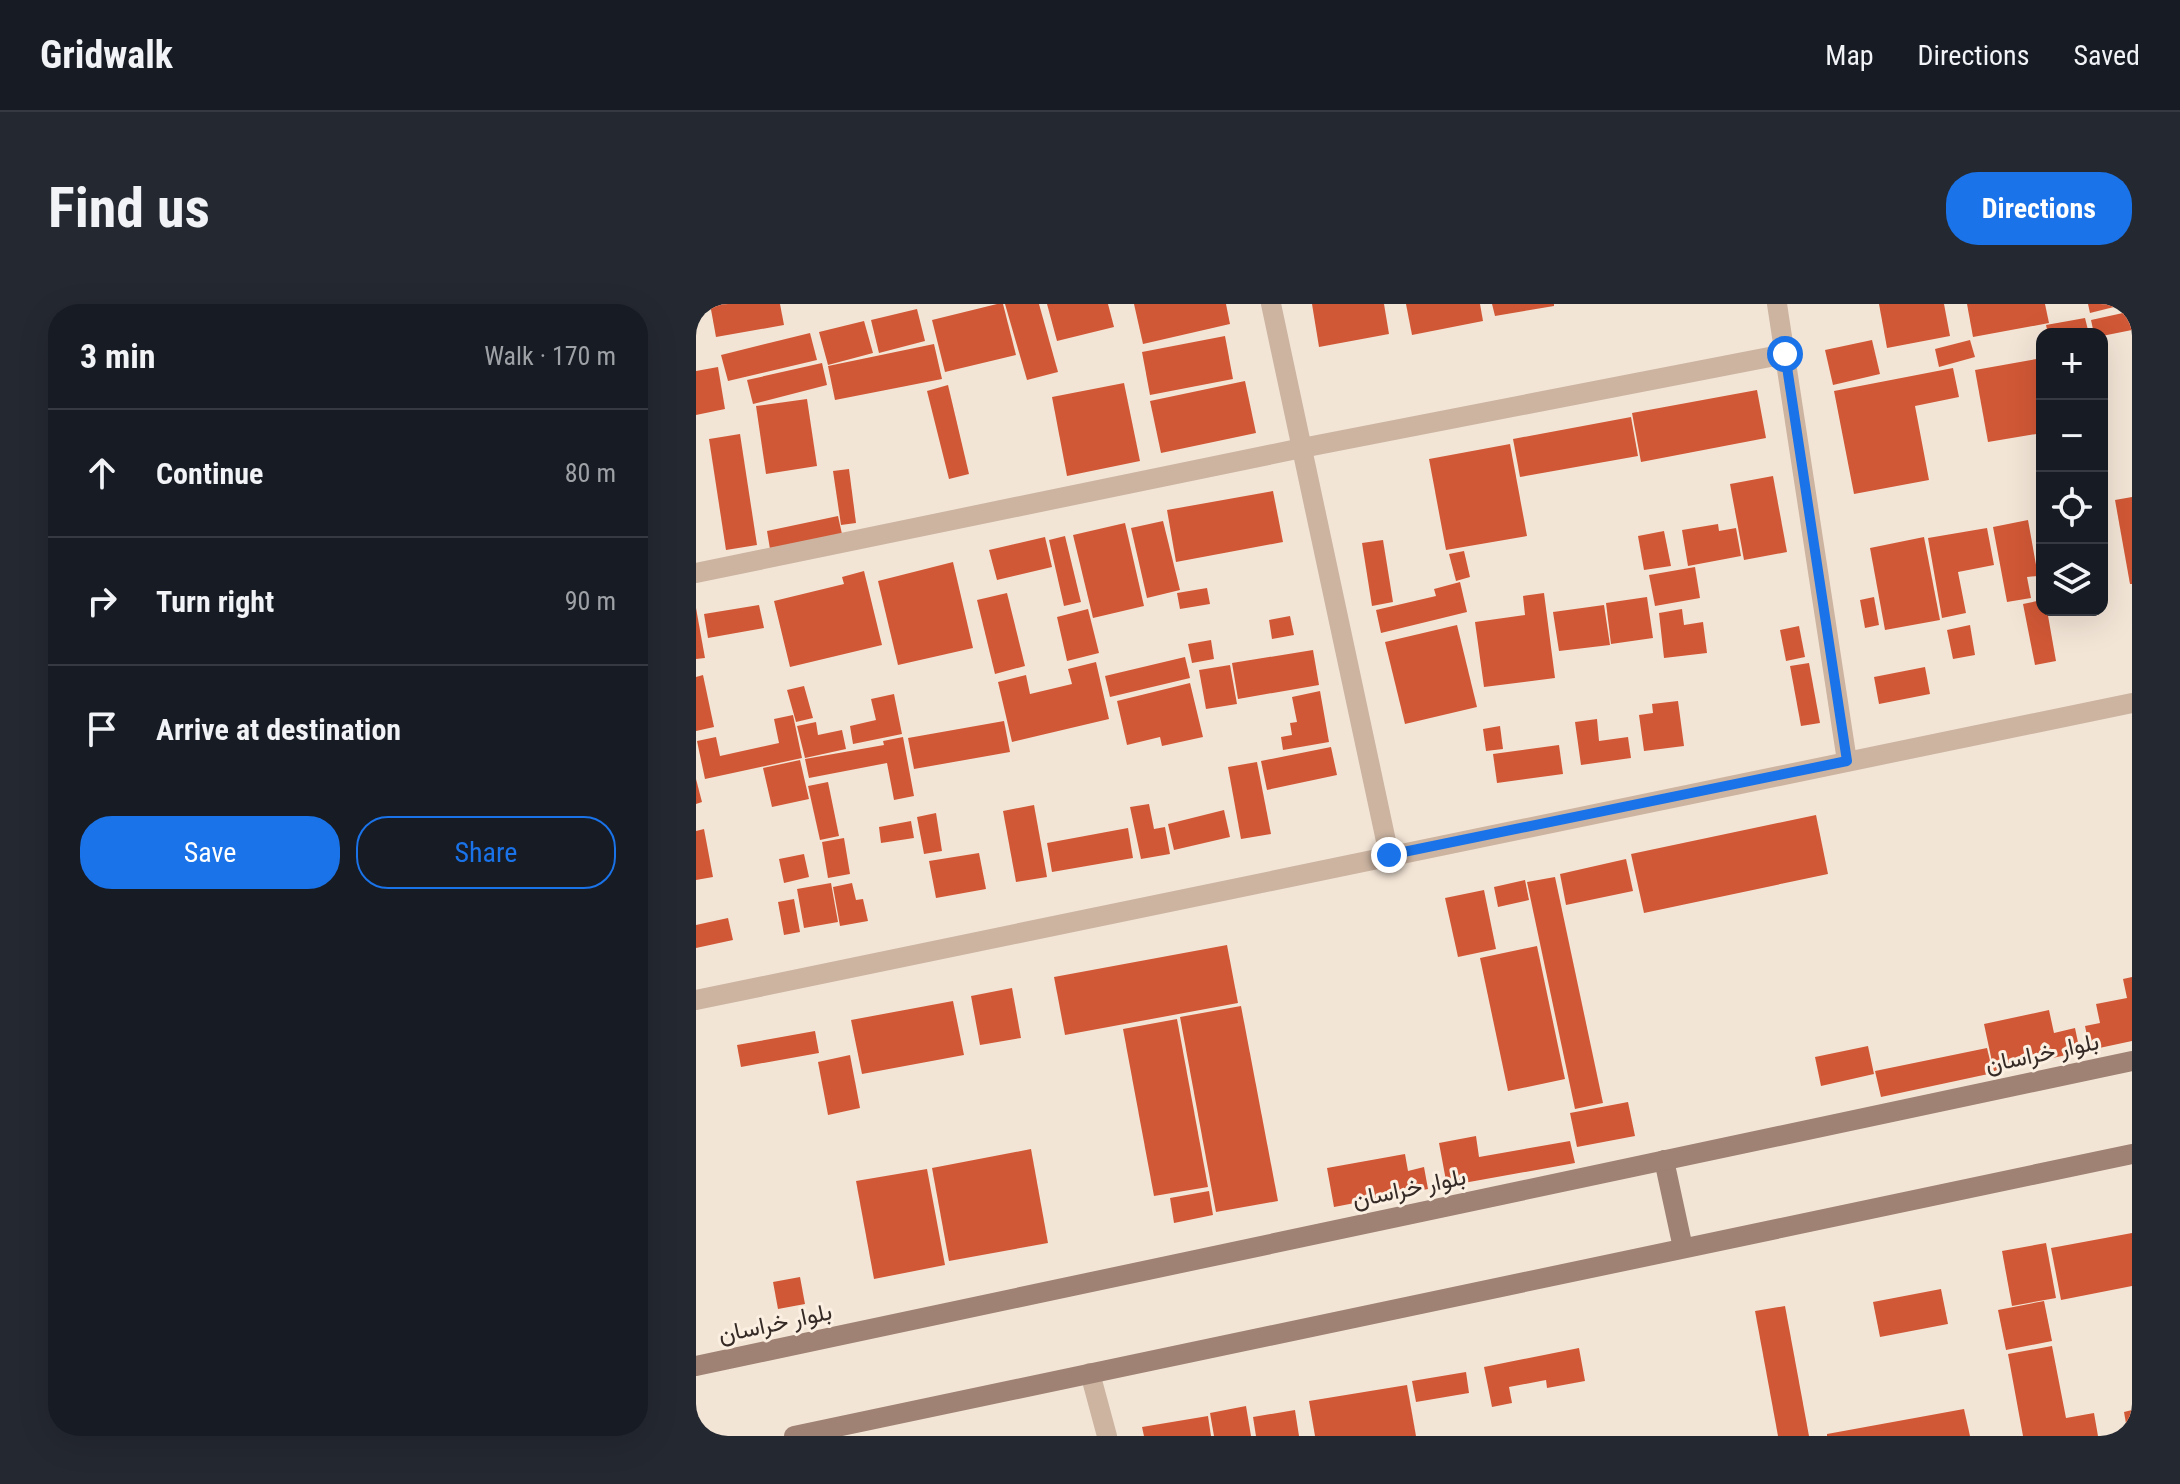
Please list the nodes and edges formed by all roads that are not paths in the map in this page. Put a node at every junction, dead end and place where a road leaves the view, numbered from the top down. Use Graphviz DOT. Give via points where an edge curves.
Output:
graph roads {
  1 [pos="1271,304"];
  2 [pos="1777,304"];
  3 [pos="1785,354"];
  4 [pos="1302,448"];
  5 [pos="696,573"];
  6 [pos="2132,703"];
  7 [pos="1847,761"];
  8 [pos="1389,855"];
  9 [pos="696,1000"];
  10 [pos="2132,1061"];
  11 [pos="2132,1154"];
  12 [pos="1664,1160"];
  13 [pos="1683,1248"];
  14 [pos="696,1366"];
  15 [pos="1090,1373"];
  16 [pos="794,1436"];
  17 [pos="1107,1436"];
  1 -- 4 [label="street"];
  2 -- 3 [label="street"];
  3 -- 4 [label="street"];
  3 -- 7 [label="street"];
  4 -- 5 [label="street"];
  4 -- 8 [label="street"];
  6 -- 7 [label="street"];
  7 -- 8 [label="street"];
  8 -- 9 [label="street"];
  10 -- 12 [label="main road, بلوار خراسان"];
  11 -- 13 [label="main road"];
  12 -- 13 [label="main road"];
  12 -- 14 [label="main road, بلوار خراسان"];
  13 -- 15 [label="main road"];
  15 -- 16 [label="main road"];
  15 -- 17 [label="street"];
}
